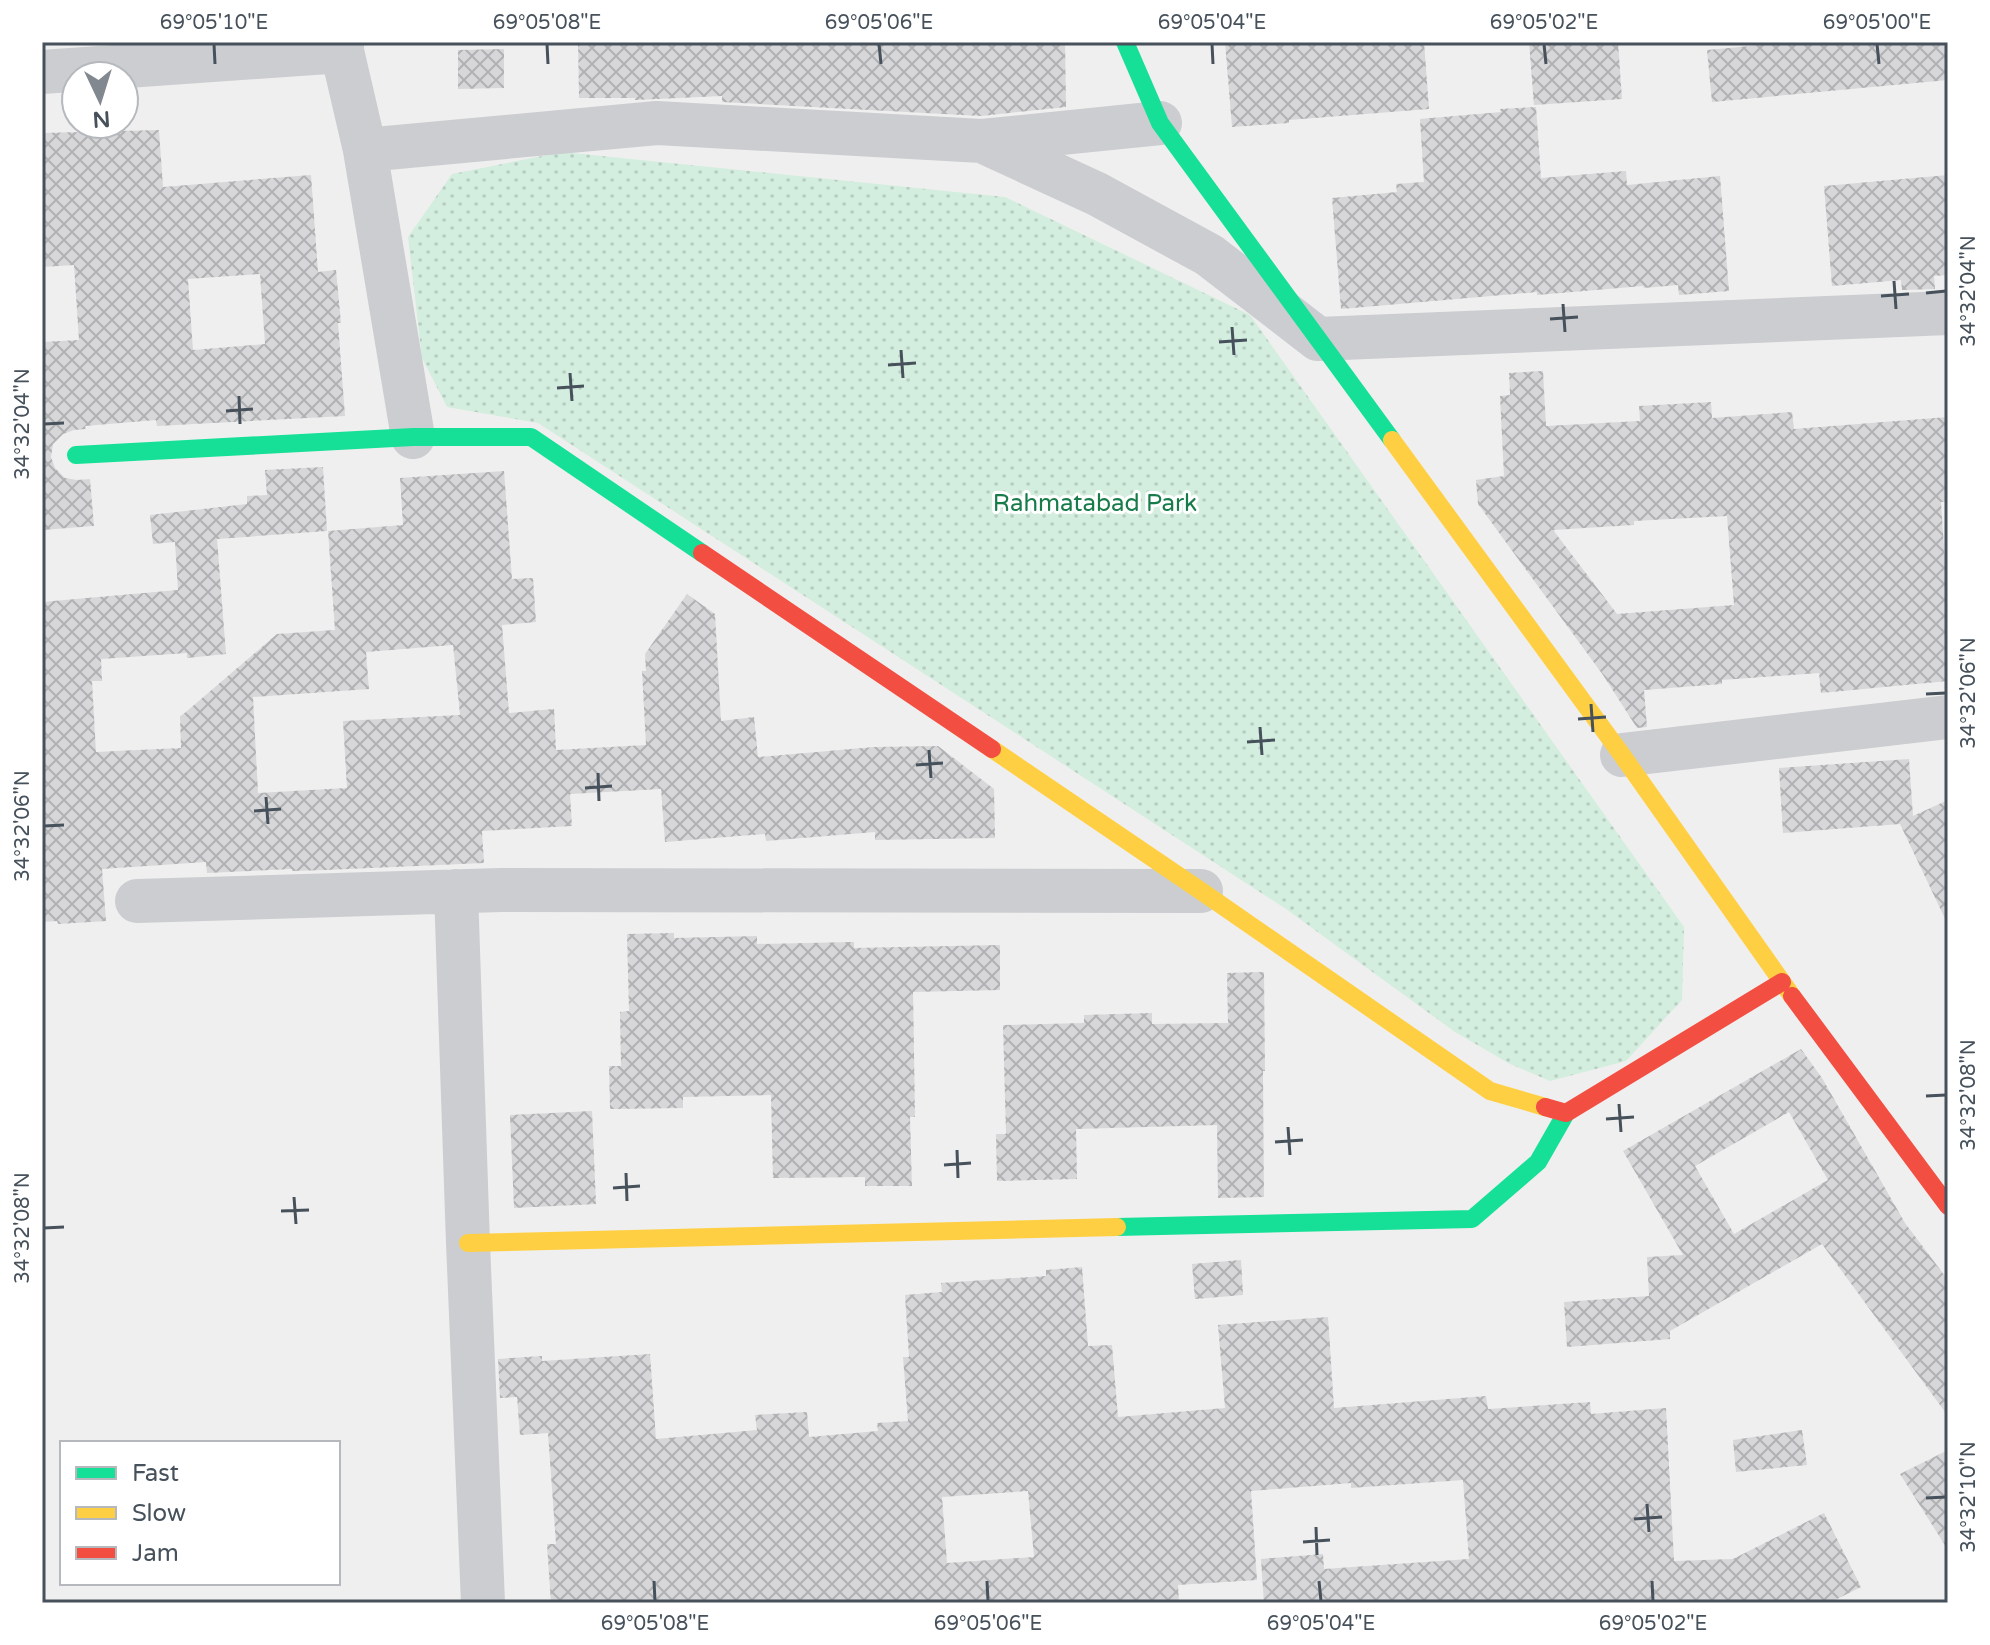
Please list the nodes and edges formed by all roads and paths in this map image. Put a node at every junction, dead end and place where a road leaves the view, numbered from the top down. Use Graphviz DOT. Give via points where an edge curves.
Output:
graph roads {
  1 [pos="1125,42"];
  2 [pos="342,47"];
  3 [pos="42,72"];
  4 [pos="1160,123"];
  5 [pos="982,141"];
  6 [pos="365,150"];
  7 [pos="1948,313"];
  8 [pos="1318,339"];
  9 [pos="413,437"];
  10 [pos="76,455"];
  11 [pos="1948,717"];
  12 [pos="1622,755"];
  13 [pos="456,891"];
  14 [pos="1201,891"];
  15 [pos="137,901"];
  16 [pos="1782,982"];
  17 [pos="1566,1113"];
  18 [pos="1948,1206"];
  19 [pos="468,1243"];
  20 [pos="483,1603"];
  1 -- 4 [label="street"];
  2 -- 3 [label="street"];
  2 -- 6 [label="street"];
  4 -- 5 [label="street"];
  4 -- 8 [label="street"];
  5 -- 6 [label="street" via="657,123"];
  5 -- 8 [label="street" via="1097,194 1209,255"];
  6 -- 9 [label="street"];
  7 -- 8 [label="street"];
  8 -- 12 [label="street"];
  9 -- 10 [label="street"];
  9 -- 14 [label="street" via="531,437"];
  11 -- 12 [label="street"];
  12 -- 16 [label="street"];
  13 -- 14 [label="street"];
  13 -- 15 [label="street"];
  13 -- 19 [label="street"];
  14 -- 17 [label="street" via="1490,1091"];
  16 -- 17 [label="street"];
  16 -- 18 [label="street"];
  17 -- 19 [label="street" via="1538,1162 1472,1219"];
  19 -- 20 [label="street"];
}
